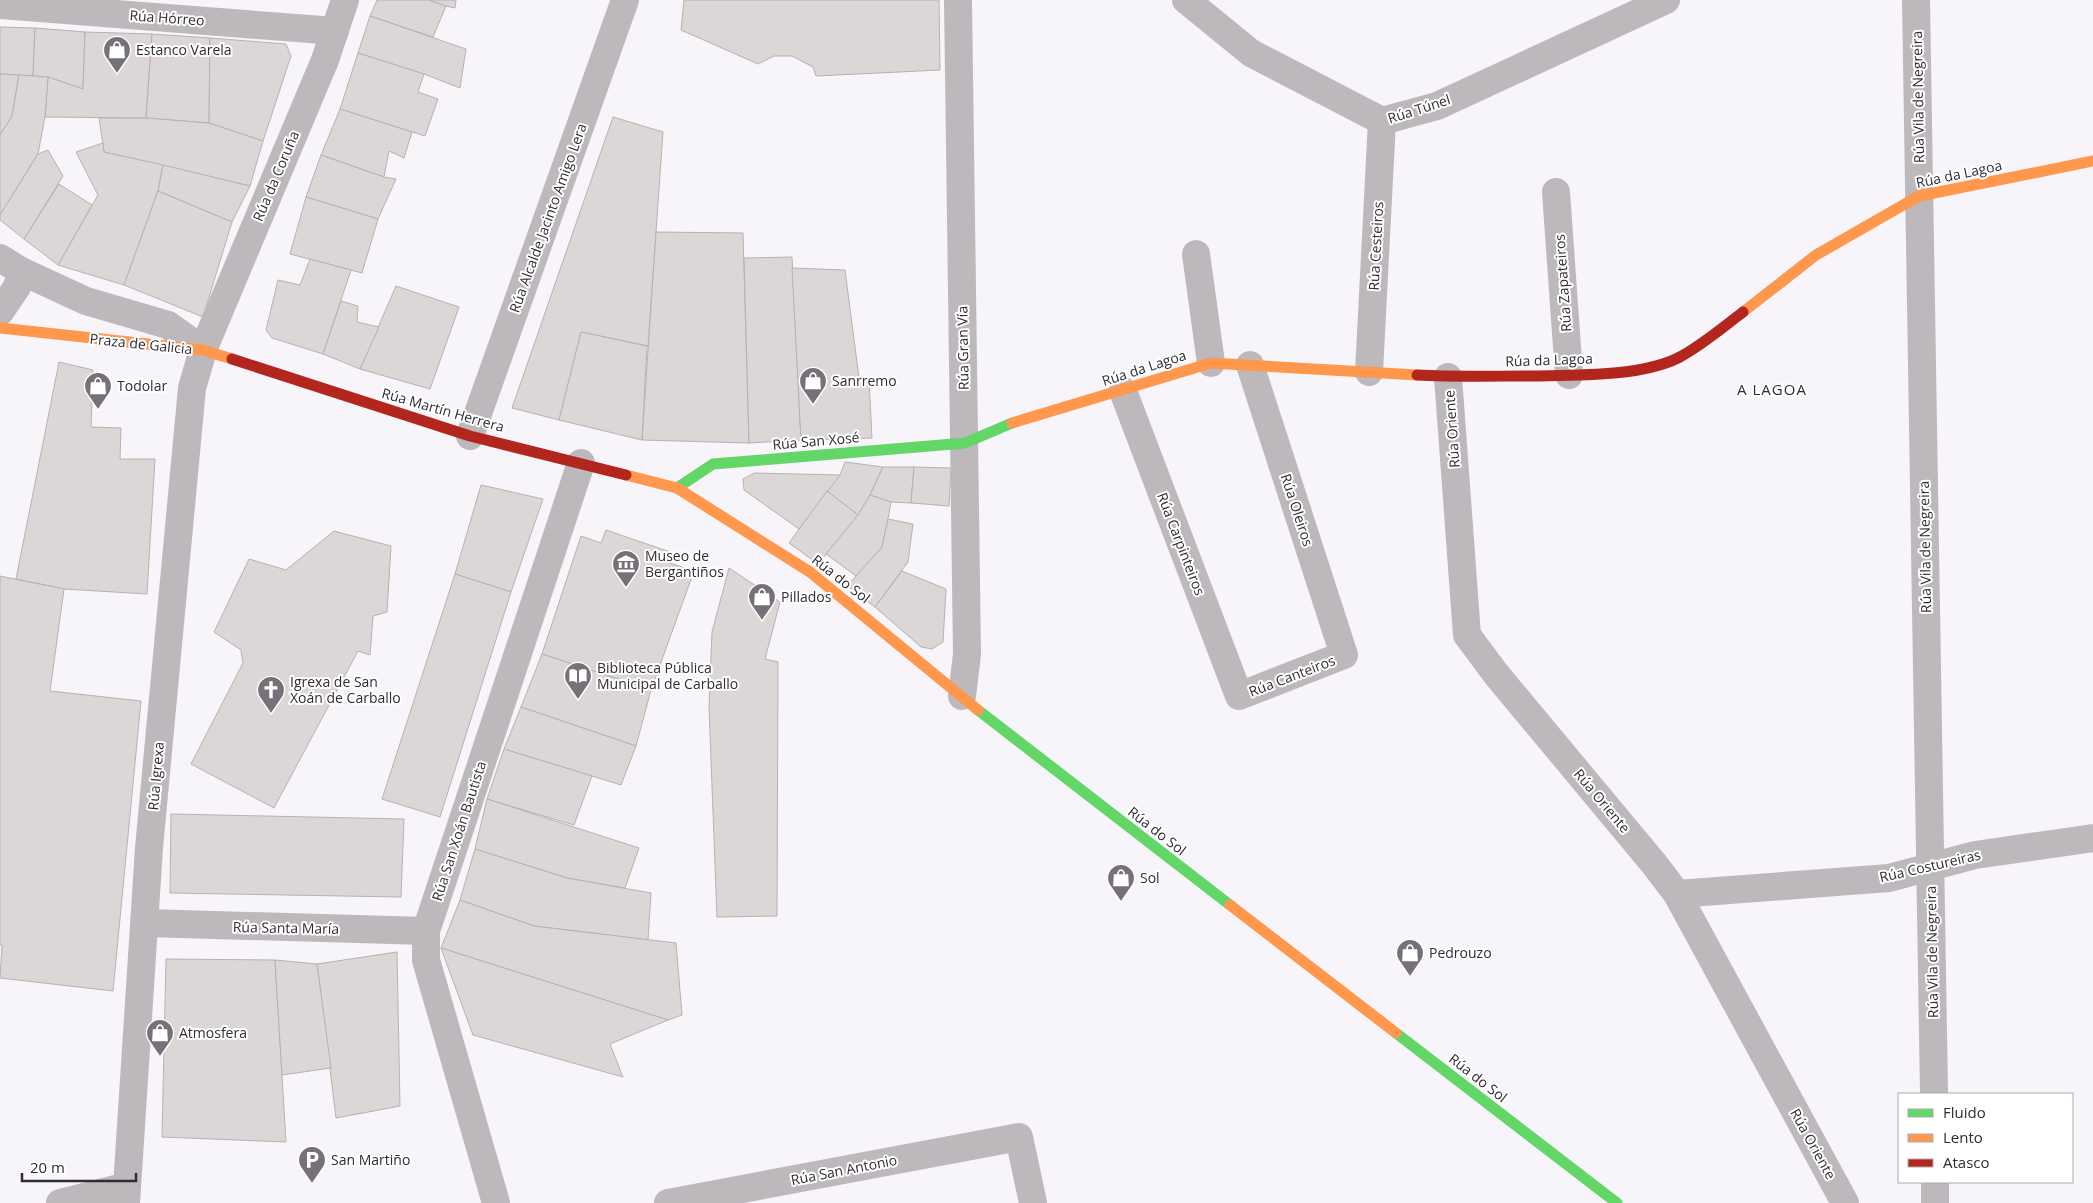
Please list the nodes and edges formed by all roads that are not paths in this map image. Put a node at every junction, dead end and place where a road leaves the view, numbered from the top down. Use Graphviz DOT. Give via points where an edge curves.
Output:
graph roads {
  1 [pos="345,0"];
  2 [pos="625,0"];
  3 [pos="958,0"];
  4 [pos="1186,0"];
  5 [pos="1666,0"];
  6 [pos="1916,0"];
  7 [pos="0,5"];
  8 [pos="335,31"];
  9 [pos="1382,121"];
  10 [pos="2093,161"];
  11 [pos="1556,192"];
  12 [pos="1919,196"];
  13 [pos="1196,254"];
  14 [pos="10,264"];
  15 [pos="0,312"];
  16 [pos="0,328"];
  17 [pos="203,350"];
  18 [pos="1212,363"];
  19 [pos="1250,365"];
  20 [pos="1369,372"];
  21 [pos="1569,375"];
  22 [pos="1448,378"];
  23 [pos="1123,391"];
  24 [pos="470,436"];
  25 [pos="965,443"];
  26 [pos="581,463"];
  27 [pos="677,488"];
  28 [pos="1344,655"];
  29 [pos="962,696"];
  30 [pos="1239,696"];
  31 [pos="2093,838"];
  32 [pos="1931,868"];
  33 [pos="1677,894"];
  34 [pos="146,924"];
  35 [pos="426,931"];
  36 [pos="1934,1093"];
  37 [pos="1935,1183"];
  38 [pos="126,1194"];
  39 [pos="60,1203"];
  40 [pos="496,1203"];
  41 [pos="668,1203"];
  42 [pos="1033,1203"];
  43 [pos="1617,1203"];
  44 [pos="1845,1203"];
  45 [pos="1935,1203"];
  1 -- 8 [label="street, Rúa da Coruña"];
  2 -- 24 [label="street, Rúa Alcalde Jacinto Amigo Lera"];
  3 -- 25 [label="street, Rúa Gran Vía"];
  4 -- 9 [label="street, Rúa Túnel" via="1251,53"];
  5 -- 9 [label="street, Rúa Túnel" via="1437,106"];
  6 -- 12 [label="street, Rúa Vila de Negreira"];
  7 -- 8 [label="street, Rúa Hórreo"];
  8 -- 17 [label="street, Rúa da Coruña"];
  9 -- 20 [label="street, Rúa Cesteiros"];
  10 -- 12 [label="street, Rúa da Lagoa"];
  11 -- 21 [label="street, Rúa Zapateiros"];
  12 -- 21 [label="street, Rúa da Lagoa" via="1816,255 1677,358 1639,370"];
  12 -- 32 [label="street, Rúa Vila de Negreira"];
  13 -- 18 [label="street"];
  14 -- 15 [label="street, Praza de Galicia" via="17,287"];
  14 -- 17 [label="street, Praza de Galicia" via="86,301 168,325"];
  16 -- 17 [label="street, Praza de Galicia"];
  17 -- 24 [label="street, Rúa Martín Herrera"];
  17 -- 34 [label="street, Rúa Igrexa" via="192,388 149,848"];
  18 -- 19 [label="street, Rúa da Lagoa"];
  18 -- 23 [label="street, Rúa da Lagoa"];
  19 -- 20 [label="street, Rúa da Lagoa"];
  19 -- 28 [label="street, Rúa Oleiros"];
  20 -- 22 [label="street, Rúa da Lagoa"];
  21 -- 22 [label="street, Rúa da Lagoa"];
  22 -- 33 [label="street, Rúa Oriente" via="1467,635"];
  23 -- 25 [label="street, Rúa da Lagoa" via="1005,425"];
  23 -- 30 [label="street, Rúa Carpinteiros"];
  24 -- 26 [label="street, Rúa Martín Herrera"];
  25 -- 27 [label="street, Rúa San Xosé" via="713,464"];
  25 -- 29 [label="street, Rúa Gran Vía" via="967,654"];
  26 -- 27 [label="street, Rúa Martín Herrera"];
  26 -- 35 [label="street, Rúa San Xoán Bautista"];
  27 -- 29 [label="street, Rúa do Sol" via="810,572"];
  28 -- 30 [label="street, Rúa Canteiros"];
  29 -- 43 [label="street, Rúa do Sol" via="994,724"];
  31 -- 32 [label="street, Rúa Costureiras" via="1976,855"];
  32 -- 33 [label="street, Rúa Costureiras" via="1889,878"];
  32 -- 36 [label="street, Rúa Vila de Negreira"];
  33 -- 44 [label="street, Rúa Oriente"];
  34 -- 35 [label="street, Rúa Santa María"];
  34 -- 38 [label="street, Rúa Igrexa"];
  35 -- 40 [label="street, Rúa San Xoán Bautista" via="426,960"];
  37 -- 45 [label="street"];
  38 -- 39 [label="street"];
  41 -- 42 [label="street, Rúa San Antonio" via="1019,1137"];
}
